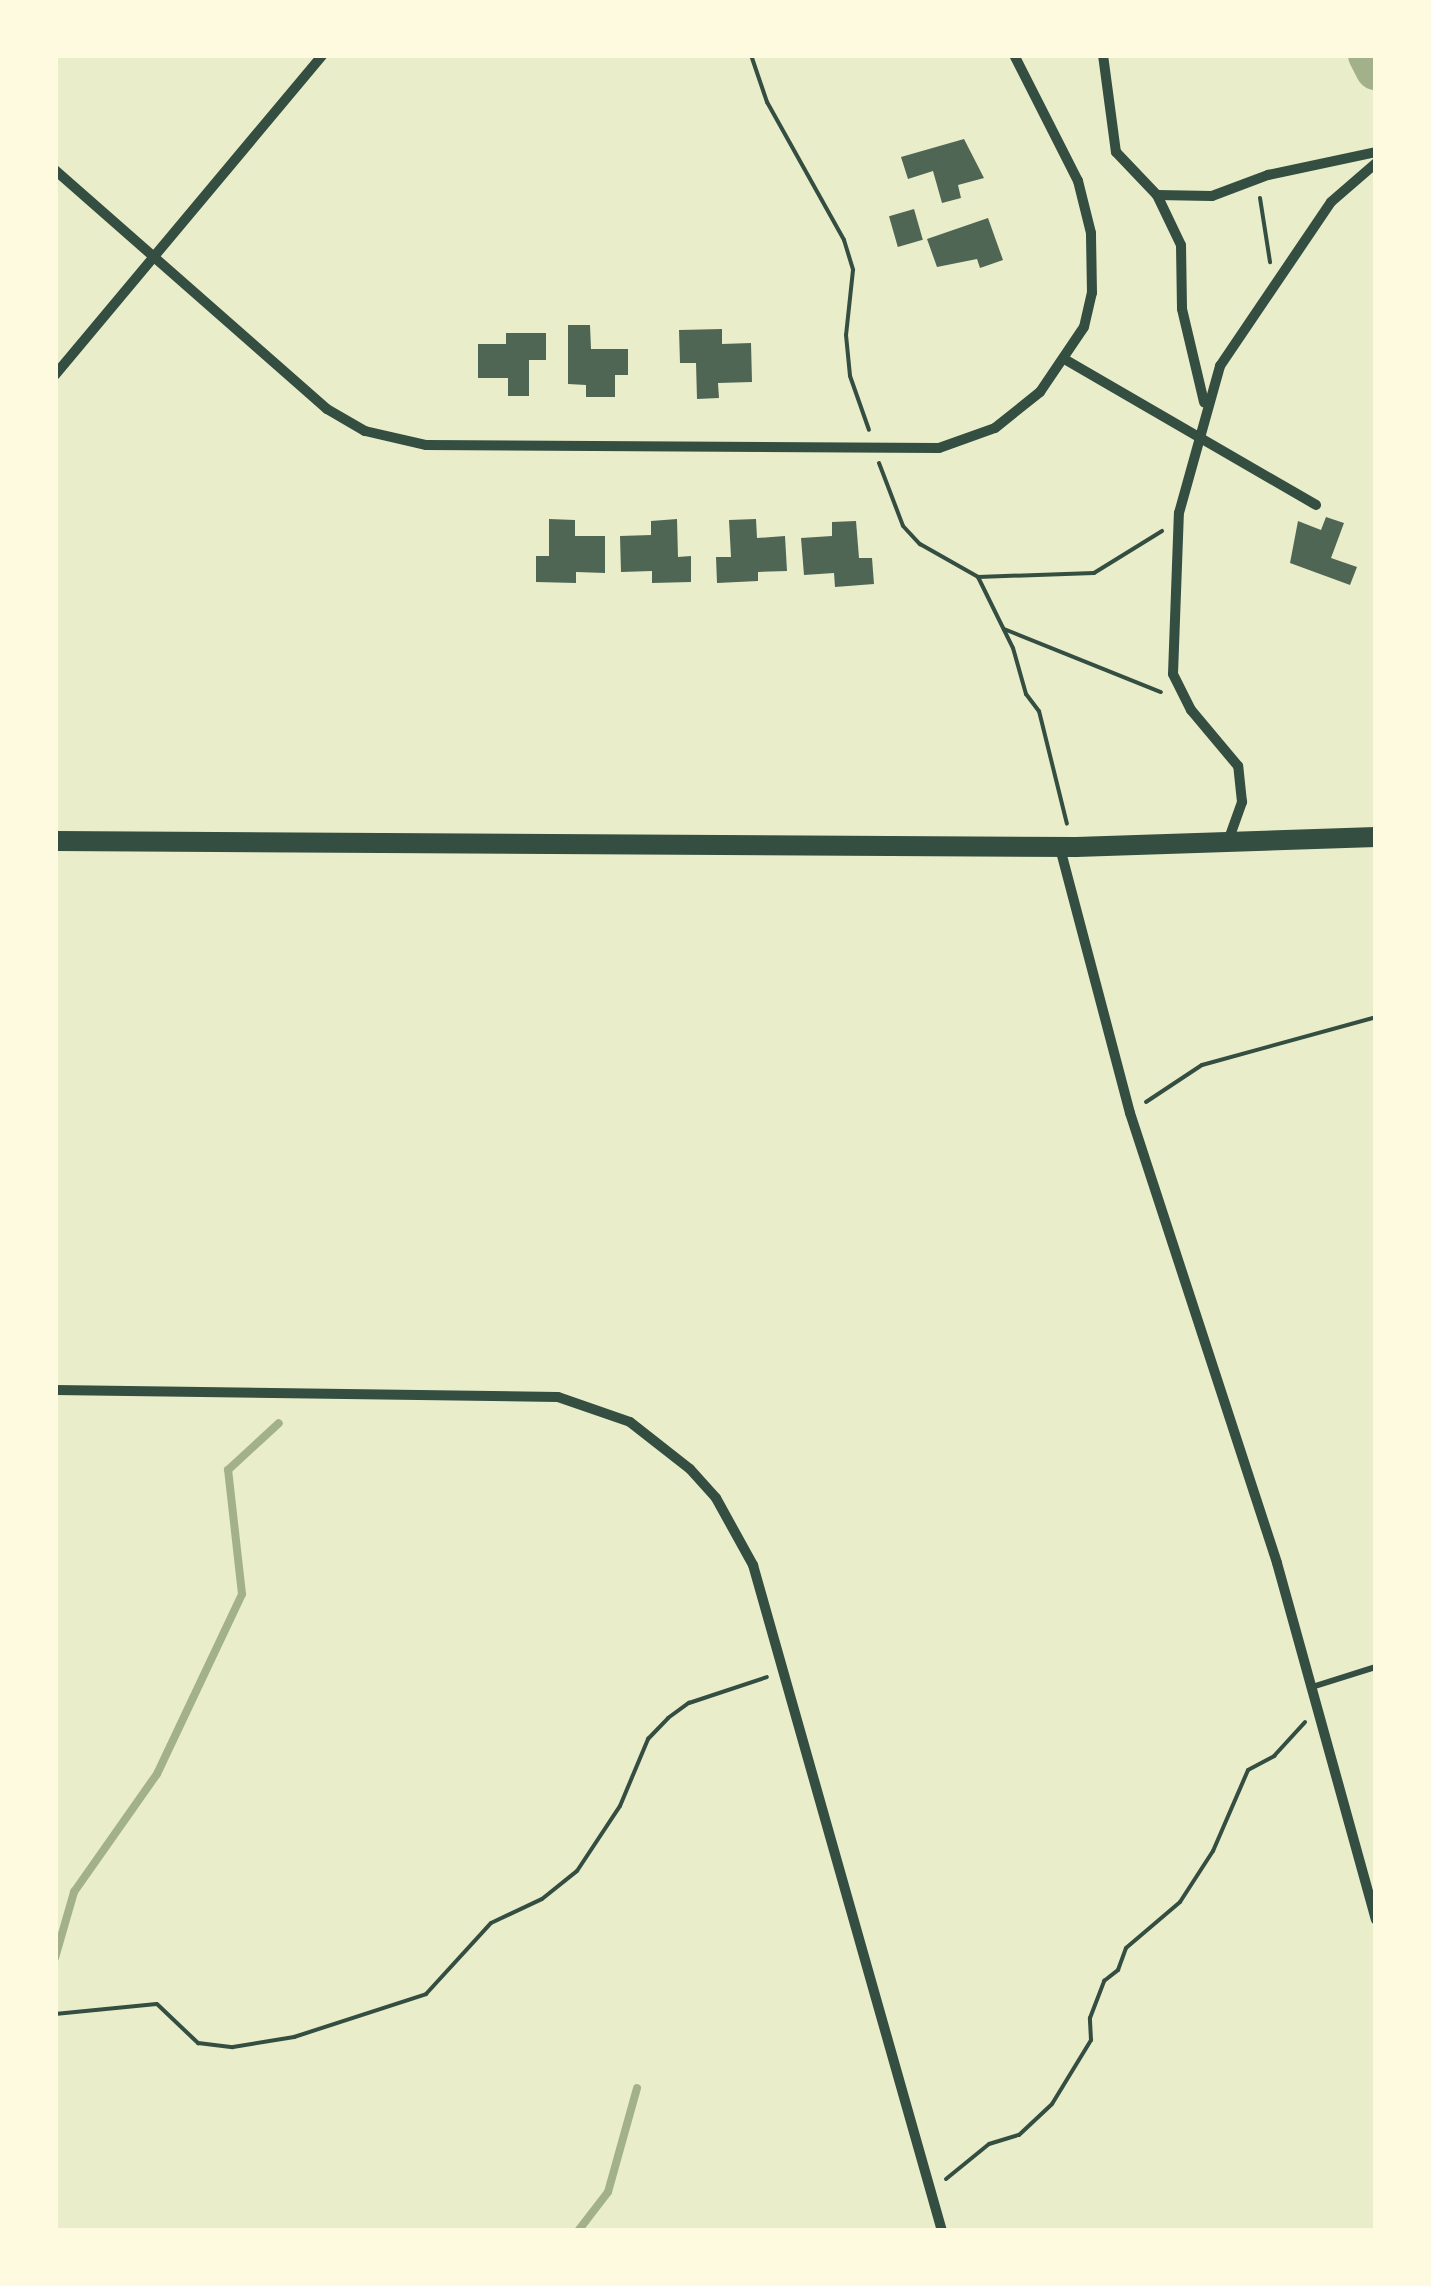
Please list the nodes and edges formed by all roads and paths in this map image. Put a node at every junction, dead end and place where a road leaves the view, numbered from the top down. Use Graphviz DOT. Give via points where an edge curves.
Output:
graph roads {
  1 [pos="323,55"];
  2 [pos="751,55"];
  3 [pos="1014,55"];
  4 [pos="1103,55"];
  5 [pos="1376,152"];
  6 [pos="1376,163"];
  7 [pos="55,170"];
  8 [pos="1268,175"];
  9 [pos="1157,195"];
  10 [pos="158,255"];
  11 [pos="1274,280"];
  12 [pos="1066,360"];
  13 [pos="55,375"];
  14 [pos="1205,403"];
  15 [pos="1203,442"];
  16 [pos="874,448"];
  17 [pos="1316,506"];
  18 [pos="1179,513"];
  19 [pos="978,576"];
  20 [pos="1004,630"];
  21 [pos="1191,710"];
  22 [pos="1376,836"];
  23 [pos="55,841"];
  24 [pos="1226,844"];
  25 [pos="1068,847"];
  26 [pos="1376,1018"];
  27 [pos="1130,1113"];
  28 [pos="55,1390"];
  29 [pos="1376,1667"];
  30 [pos="786,1672"];
  31 [pos="1310,1687"];
  32 [pos="1318,1715"];
  33 [pos="1376,1920"];
  34 [pos="55,2014"];
  35 [pos="931,2191"];
  36 [pos="942,2231"];
  1 -- 10 [label="street"];
  2 -- 16 [label="path" via="767,102 844,240 853,270 846,335 850,376"];
  3 -- 12 [label="street" via="1078,181 1091,233 1092,293"];
  4 -- 9 [label="street" via="1116,152"];
  5 -- 8 [label="street"];
  6 -- 11 [label="street" via="1332,202"];
  7 -- 10 [label="street"];
  8 -- 9 [label="street" via="1212,196"];
  8 -- 11 [label="path" via="1259,221"];
  9 -- 14 [label="street" via="1181,246 1182,310"];
  10 -- 13 [label="street"];
  10 -- 16 [label="street" via="327,408 396,440"];
  11 -- 14 [label="street"];
  12 -- 15 [label="street"];
  12 -- 16 [label="street" via="995,428 939,448"];
  14 -- 15 [label="street"];
  15 -- 17 [label="street"];
  15 -- 18 [label="street"];
  16 -- 19 [label="path" via="902,526 920,544"];
  18 -- 19 [label="path" via="1154,540 1094,573"];
  18 -- 21 [label="street" via="1169,642 1173,674"];
  19 -- 20 [label="path"];
  20 -- 21 [label="path" via="1131,676"];
  20 -- 25 [label="path" via="1026,694 1039,711"];
  21 -- 24 [label="street" via="1228,750 1243,783"];
  22 -- 24 [label="highway"];
  23 -- 25 [label="highway"];
  24 -- 25 [label="highway"];
  25 -- 27 [label="street"];
  26 -- 27 [label="path" via="1202,1065"];
  27 -- 31 [label="street" via="1277,1563"];
  28 -- 30 [label="street" via="376,1392 558,1398 595,1406 662,1443 716,1498 753,1564"];
  29 -- 31 [label="lane"];
  30 -- 34 [label="path" via="690,1703 668,1718 648,1738 625,1797 577,1871 542,1899 491,1923 426,1994 294,2038 233,2047 198,2043 158,2004"];
  30 -- 35 [label="street"];
  31 -- 32 [label="street"];
  32 -- 33 [label="street"];
  32 -- 35 [label="path" via="1248,1770 1198,1879 1126,1948 1118,1970 1104,1981 1090,2018 1090,2040 1052,2104 1019,2135 989,2144"];
  35 -- 36 [label="street"];
}
